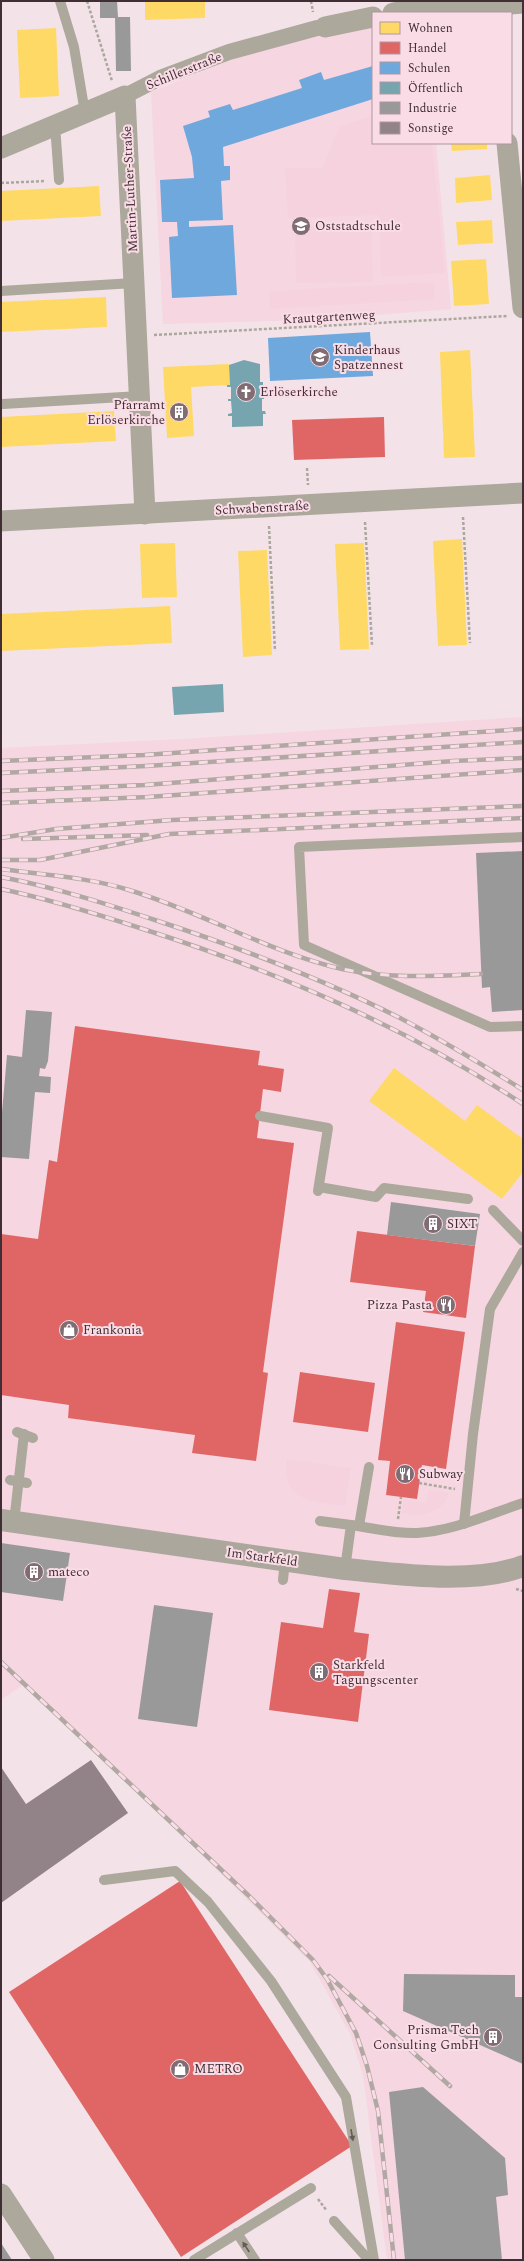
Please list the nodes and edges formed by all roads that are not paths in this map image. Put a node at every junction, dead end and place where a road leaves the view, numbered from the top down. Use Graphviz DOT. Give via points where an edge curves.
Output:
graph roads {
  1 [pos="60,1"];
  2 [pos="523,3"];
  3 [pos="494,7"];
  4 [pos="399,12"];
  5 [pos="372,17"];
  6 [pos="321,27"];
  7 [pos="121,98"];
  8 [pos="85,113"];
  9 [pos="55,125"];
  10 [pos="507,144"];
  11 [pos="1,148"];
  12 [pos="59,180"];
  13 [pos="134,283"];
  14 [pos="1,291"];
  15 [pos="516,312"];
  16 [pos="140,396"];
  17 [pos="3,404"];
  18 [pos="523,493"];
  19 [pos="145,514"];
  20 [pos="1,521"];
  21 [pos="523,837"];
  22 [pos="523,1026"];
  23 [pos="260,1116"];
  24 [pos="468,1199"];
  25 [pos="493,1210"];
  26 [pos="523,1241"];
  27 [pos="523,1252"];
  28 [pos="25,1435"];
  29 [pos="368,1467"];
  30 [pos="523,1503"];
  31 [pos="8,1521"];
  32 [pos="320,1521"];
  33 [pos="464,1524"];
  34 [pos="355,1525"];
  35 [pos="523,1566"];
  36 [pos="345,1569"];
  37 [pos="104,1880"];
  38 [pos="311,2188"];
  39 [pos="1,2194"];
  40 [pos="334,2221"];
  41 [pos="237,2233"];
  42 [pos="44,2260"];
  43 [pos="194,2260"];
  44 [pos="255,2260"];
  45 [pos="369,2260"];
  46 [pos="374,2260"];
  1 -- 8 [label="lane" via="74,48"];
  2 -- 3 [label="street"];
  3 -- 4 [label="street" via="422,8"];
  5 -- 6 [label="street, Schillerstraße"];
  6 -- 7 [label="street, Schillerstraße" via="230,52 160,78"];
  7 -- 8 [label="street, Schillerstraße"];
  7 -- 13 [label="street, Martin-Luther-Straße"];
  8 -- 9 [label="street, Schillerstraße"];
  9 -- 11 [label="street, Schillerstraße"];
  9 -- 12 [label="lane"];
  10 -- 15 [label="street"];
  13 -- 14 [label="lane"];
  13 -- 16 [label="street, Martin-Luther-Straße"];
  16 -- 17 [label="lane"];
  16 -- 19 [label="street, Martin-Luther-Straße"];
  18 -- 19 [label="street, Schwabenstraße"];
  19 -- 20 [label="street, Schwabenstraße"];
  21 -- 22 [label="lane" via="299,847 304,945 490,1027"];
  23 -- 24 [label="lane" via="328,1128 319,1189 376,1197 384,1188"];
  25 -- 26 [label="lane"];
  27 -- 33 [label="lane" via="490,1308"];
  28 -- 31 [label="lane" via="19,1482"];
  29 -- 34 [label="lane"];
  30 -- 33 [label="lane"];
  31 -- 36 [label="main road, Im Starkfeld" via="284,1570"];
  32 -- 34 [label="lane"];
  33 -- 34 [label="lane" via="432,1531 396,1532"];
  34 -- 36 [label="lane"];
  35 -- 36 [label="main road, Im Starkfeld" via="504,1573 475,1575 400,1574"];
  37 -- 46 [label="lane, one-way" via="175,1871 208,1902 271,1981 346,2097"];
  38 -- 41 [label="lane"];
  39 -- 42 [label="street"];
  40 -- 45 [label="lane"];
  41 -- 43 [label="lane"];
  44 -- 41 [label="lane, one-way"];
}
